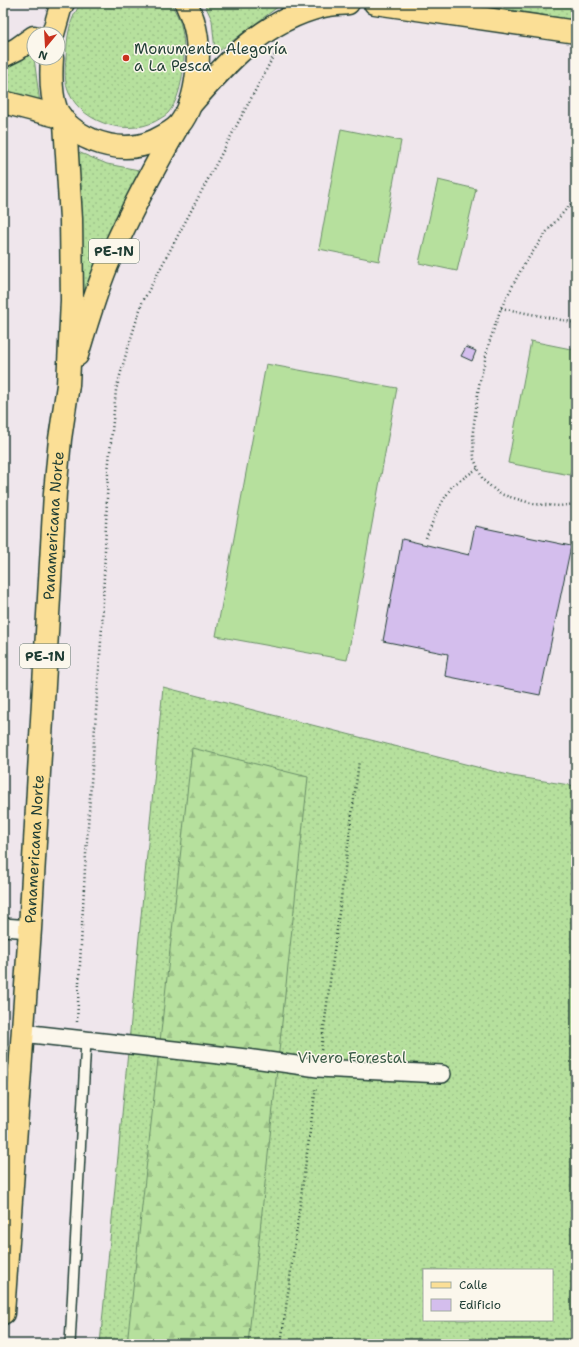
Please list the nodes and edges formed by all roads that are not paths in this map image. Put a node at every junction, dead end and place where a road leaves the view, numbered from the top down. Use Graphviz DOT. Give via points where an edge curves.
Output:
graph roads {
  1 [pos="186,3"];
  2 [pos="348,3"];
  3 [pos="375,3"];
  4 [pos="61,6"];
  5 [pos="44,26"];
  6 [pos="55,26"];
  7 [pos="576,32"];
  8 [pos="26,43"];
  9 [pos="3,56"];
  10 [pos="52,66"];
  11 [pos="3,102"];
  12 [pos="190,105"];
  13 [pos="63,120"];
  14 [pos="178,125"];
  15 [pos="68,385"];
  16 [pos="3,927"];
  17 [pos="30,929"];
  18 [pos="22,1033"];
  19 [pos="81,1040"];
  20 [pos="442,1074"];
  21 [pos="3,1313"];
  22 [pos="70,1344"];
  1 -- 12 [label="main road, PE-1N" via="193,19 197,42 197,69"];
  2 -- 12 [label="main road" via="324,5 288,18 263,32 214,77"];
  3 -- 7 [label="main road"];
  4 -- 5 [label="main road"];
  4 -- 6 [label="main road"];
  8 -- 9 [label="main road"];
  10 -- 13 [label="main road, PE-1N" via="53,94 56,108"];
  11 -- 13 [label="main road"];
  12 -- 14 [label="main road, PE-1N"];
  13 -- 14 [label="main road, PE-1N" via="82,135 103,144 125,148 145,145 164,136"];
  13 -- 15 [label="main road, Panamericana Norte / PE-1N" via="71,219 72,300"];
  14 -- 15 [label="main road, Panamericana Norte / PE-1N" via="130,215 107,266"];
  15 -- 17 [label="main road, Panamericana Norte / PE-1N" via="55,493"];
  16 -- 17 [label="street"];
  17 -- 18 [label="main road, Panamericana Norte / PE-1N"];
  18 -- 19 [label="street"];
  18 -- 21 [label="main road, Panamericana Norte / PE-1N"];
  19 -- 20 [label="street" via="318,1068"];
  19 -- 22 [label="lane"];
}
